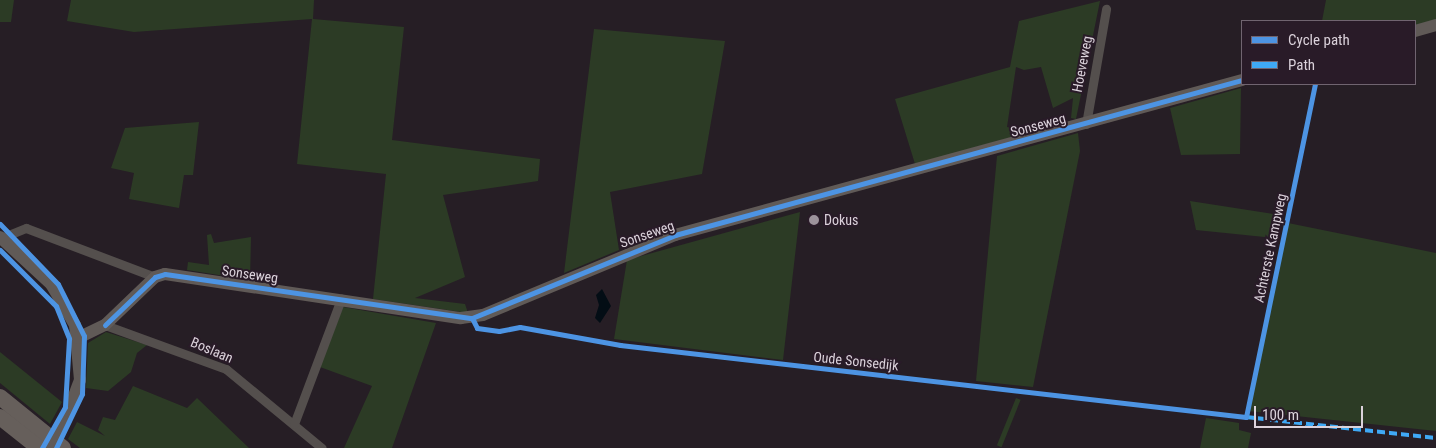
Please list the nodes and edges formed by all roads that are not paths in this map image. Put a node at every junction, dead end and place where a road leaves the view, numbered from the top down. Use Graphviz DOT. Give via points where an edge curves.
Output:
graph roads {
  1 [pos="1106,9"];
  2 [pos="1436,25"];
  3 [pos="1416,31"];
  4 [pos="1241,80"];
  5 [pos="1086,124"];
  6 [pos="1,237"];
  7 [pos="155,277"];
  8 [pos="341,298"];
  9 [pos="105,325"];
  10 [pos="78,338"];
  11 [pos="0,397"];
  12 [pos="0,417"];
  13 [pos="294,424"];
  14 [pos="39,448"];
  15 [pos="49,448"];
  16 [pos="64,448"];
  17 [pos="322,448"];
  1 -- 5 [label="street, Hoeveweg"];
  2 -- 3 [label="main road"];
  4 -- 5 [label="main road, Sonseweg"];
  5 -- 8 [label="main road, Sonseweg" via="676,236 483,315 461,318"];
  6 -- 7 [label="street, Sonseweg" via="26,228"];
  6 -- 10 [label="main road" via="51,284 69,310"];
  7 -- 8 [label="main road, Sonseweg" via="165,274"];
  7 -- 9 [label="main road"];
  8 -- 13 [label="street"];
  9 -- 10 [label="main road"];
  9 -- 13 [label="street, Boslaan" via="226,370"];
  10 -- 15 [label="main road, bridge" via="80,380 64,422"];
  11 -- 16 [label="highway"];
  12 -- 14 [label="highway"];
  13 -- 17 [label="street, Boslaan"];
}
